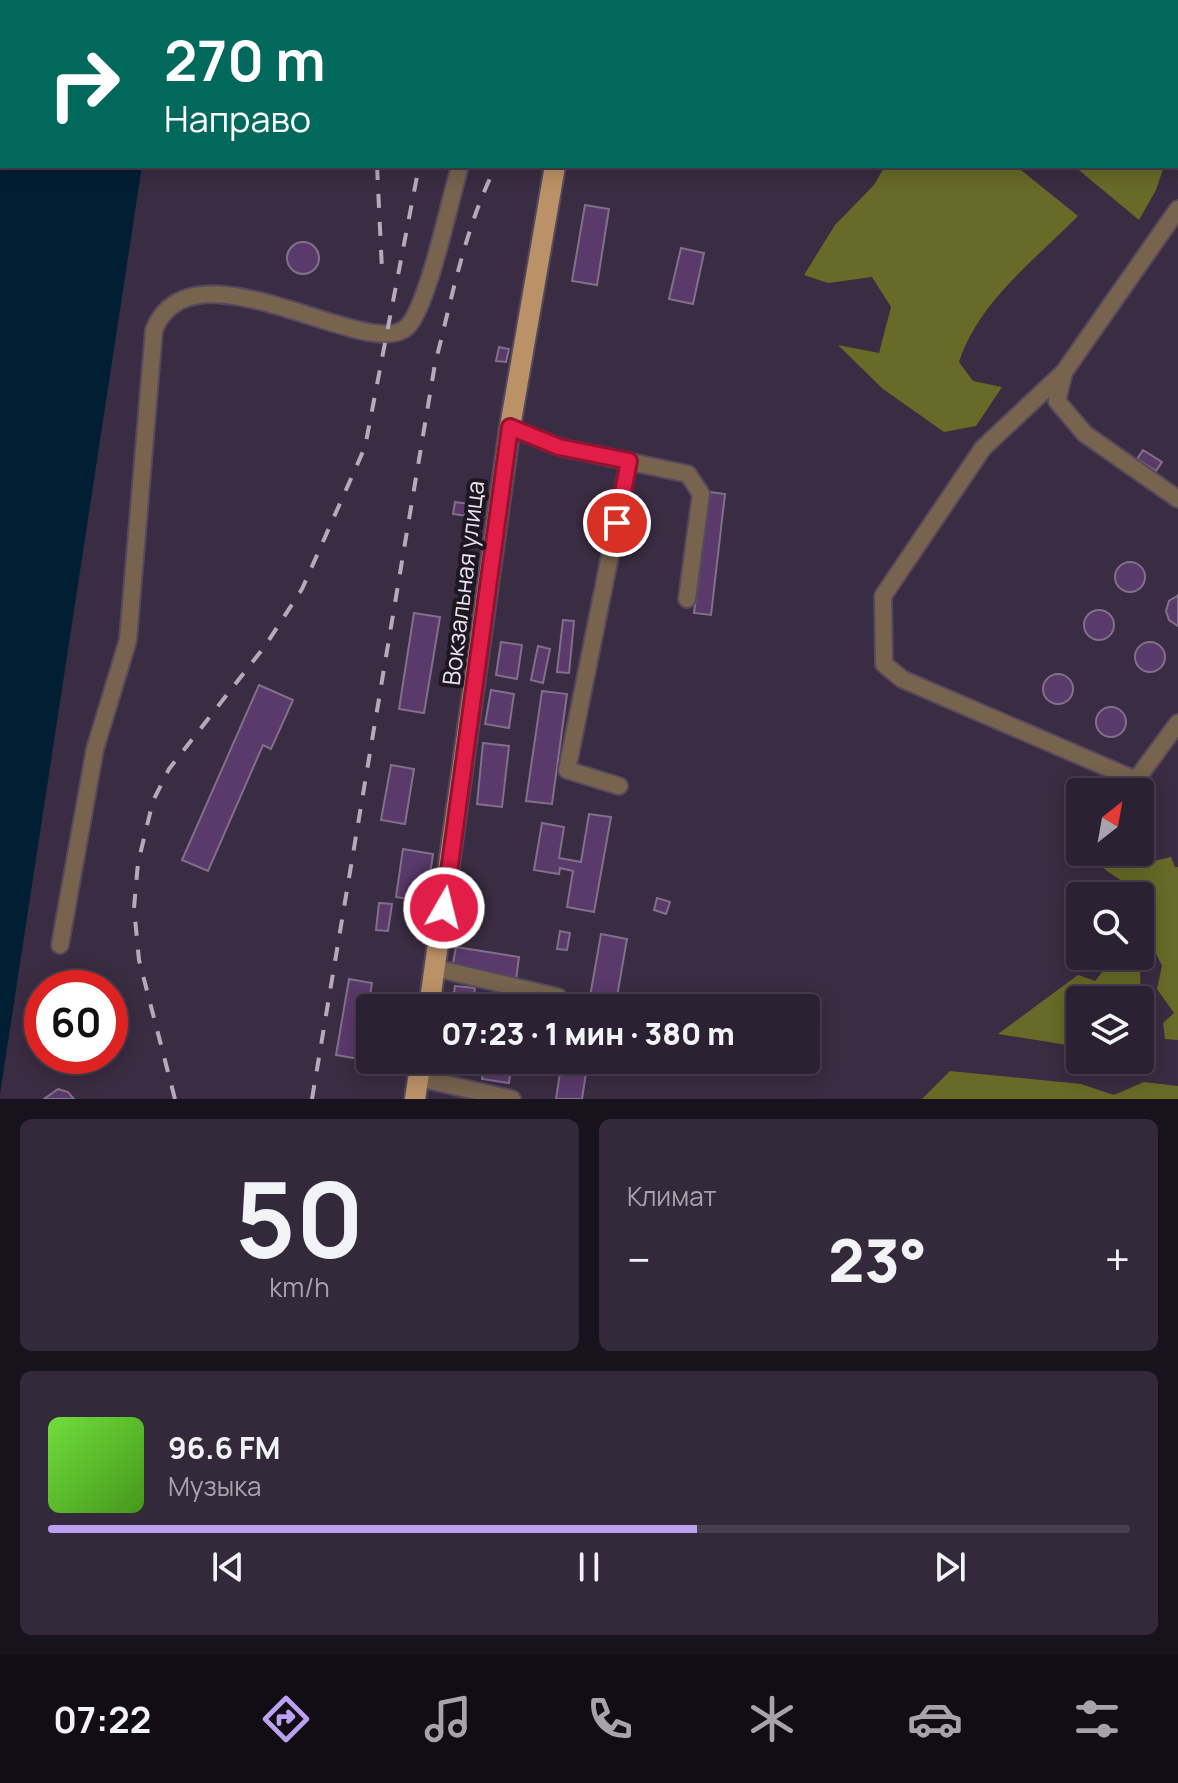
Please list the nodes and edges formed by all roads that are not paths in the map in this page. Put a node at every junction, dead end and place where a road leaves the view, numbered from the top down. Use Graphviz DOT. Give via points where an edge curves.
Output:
graph roads {
  1 [pos="459,168"];
  2 [pos="555,168"];
  3 [pos="1178,209"];
  4 [pos="1064,372"];
  5 [pos="510,427"];
  6 [pos="629,461"];
  7 [pos="1178,499"];
  8 [pos="687,599"];
  9 [pos="1177,726"];
  10 [pos="619,786"];
  11 [pos="60,945"];
  12 [pos="435,968"];
  13 [pos="431,994"];
  14 [pos="545,994"];
  15 [pos="419,1074"];
  16 [pos="435,1074"];
  17 [pos="415,1099"];
  18 [pos="512,1099"];
  1 -- 11 [label="street" via="423,297 401,331 360,329 211,294 171,305 159,319 128,640 95,749"];
  2 -- 5 [label="main road, Вокзальная улица"];
  3 -- 4 [label="street"];
  4 -- 7 [label="street" via="1057,401 1085,434"];
  4 -- 9 [label="street" via="983,448 883,596 884,664 902,679 1136,780"];
  5 -- 6 [label="street" via="559,447"];
  5 -- 12 [label="main road, Вокзальная улица"];
  6 -- 8 [label="street" via="675,469 697,483 701,494"];
  6 -- 10 [label="street" via="567,770"];
  12 -- 13 [label="main road, Вокзальная улица"];
  12 -- 14 [label="street"];
  15 -- 17 [label="main road"];
  16 -- 18 [label="street"];
}
